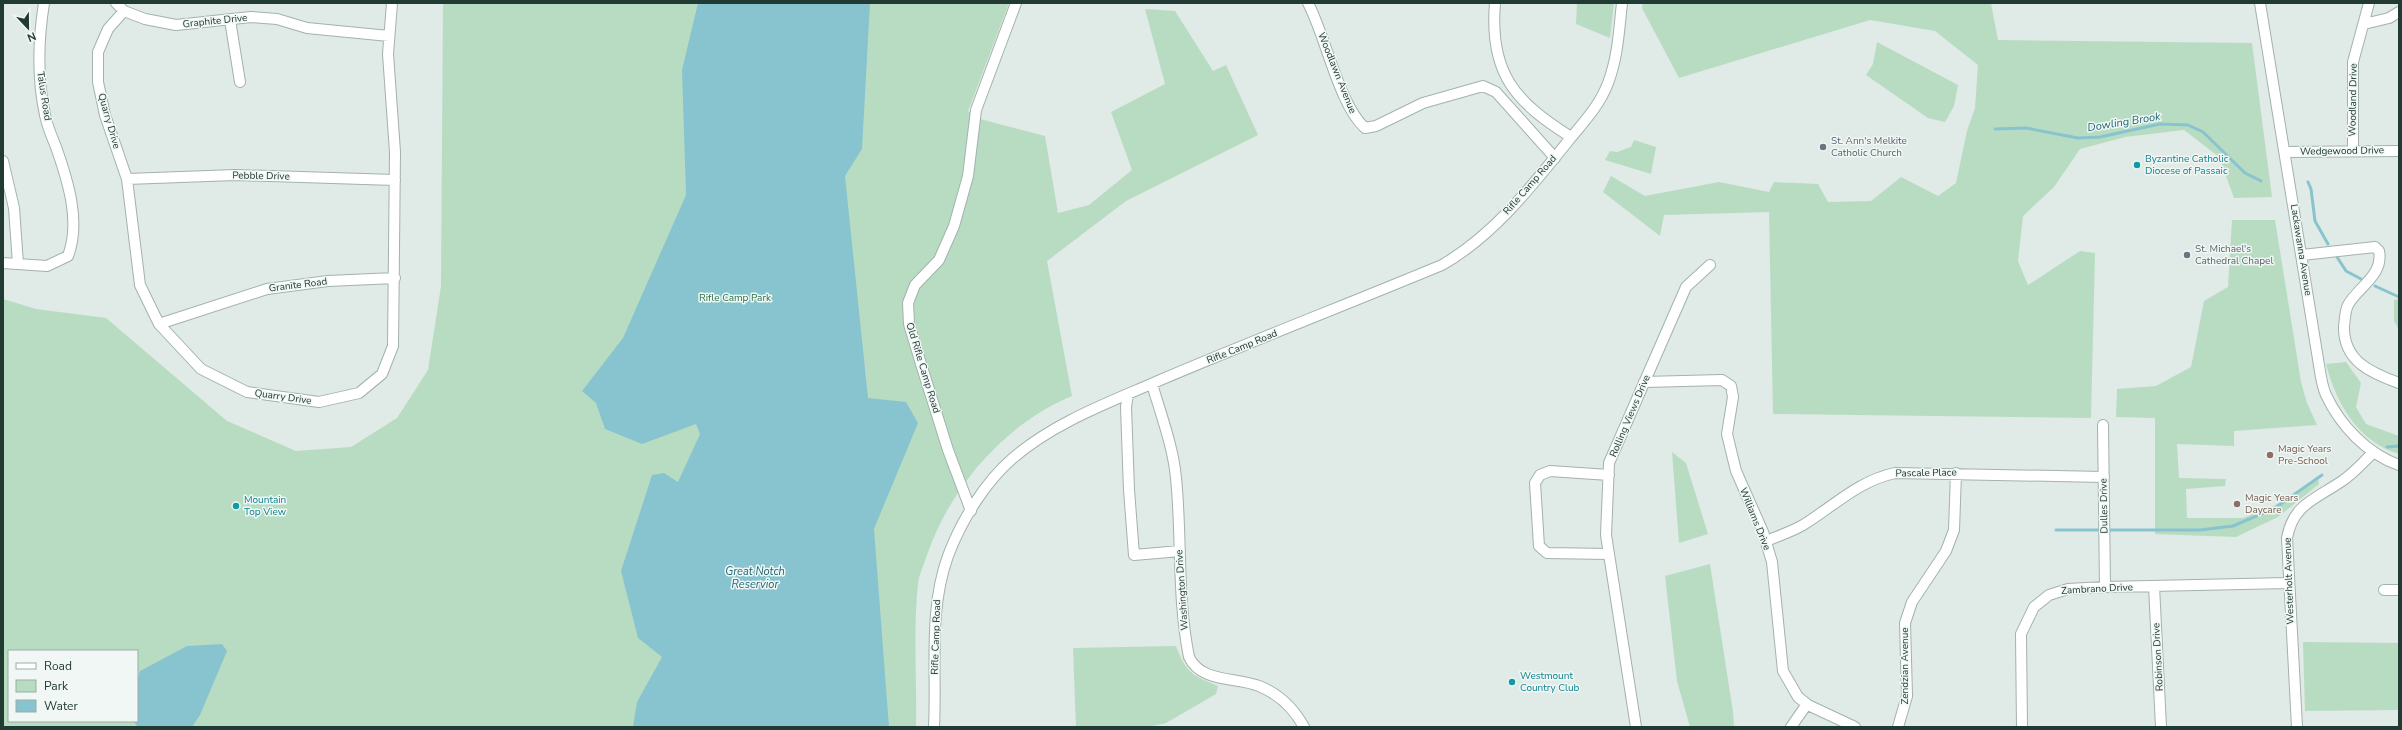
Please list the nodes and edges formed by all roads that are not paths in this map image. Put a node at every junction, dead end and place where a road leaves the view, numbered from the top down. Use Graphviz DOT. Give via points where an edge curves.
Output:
graph roads {
  1 [pos="44,3"];
  2 [pos="116,3"];
  3 [pos="392,3"];
  4 [pos="1016,3"];
  5 [pos="1308,3"];
  6 [pos="1495,3"];
  7 [pos="1622,3"];
  8 [pos="2260,3"];
  9 [pos="2369,3"];
  10 [pos="124,11"];
  11 [pos="2399,12"];
  12 [pos="230,20"];
  13 [pos="2364,24"];
  14 [pos="389,36"];
  15 [pos="240,82"];
  16 [pos="1525,103"];
  17 [pos="1516,114"];
  18 [pos="1571,137"];
  19 [pos="2353,150"];
  20 [pos="2399,151"];
  21 [pos="2285,152"];
  22 [pos="1555,158"];
  23 [pos="3,161"];
  24 [pos="127,179"];
  25 [pos="395,180"];
  26 [pos="2302,255"];
  27 [pos="3,264"];
  28 [pos="18,264"];
  29 [pos="1710,265"];
  30 [pos="395,278"];
  31 [pos="159,324"];
  32 [pos="1644,382"];
  33 [pos="2399,383"];
  34 [pos="1152,384"];
  35 [pos="1128,395"];
  36 [pos="2103,425"];
  37 [pos="2374,452"];
  38 [pos="2399,465"];
  39 [pos="1956,473"];
  40 [pos="1609,475"];
  41 [pos="2104,477"];
  42 [pos="971,512"];
  43 [pos="1766,541"];
  44 [pos="1180,551"];
  45 [pos="1609,554"];
  46 [pos="2289,583"];
  47 [pos="2154,586"];
  48 [pos="2105,587"];
  49 [pos="2384,590"];
  50 [pos="2399,590"];
  51 [pos="1807,704"];
  52 [pos="934,727"];
  53 [pos="1304,727"];
  54 [pos="1636,727"];
  55 [pos="1791,727"];
  56 [pos="1855,727"];
  57 [pos="1898,727"];
  58 [pos="2022,727"];
  59 [pos="2161,727"];
  60 [pos="2297,727"];
  1 -- 28 [label="street, Talus Road" via="39,37 39,79 45,116 65,177 72,210 74,241 68,256 47,266"];
  2 -- 10 [label="street, Graphite Drive"];
  3 -- 14 [label="street, Quarry Drive"];
  4 -- 42 [label="street, Old Rifle Camp Road" via="976,110 968,176 954,226 939,260 914,285 908,303 909,324 921,364"];
  5 -- 17 [label="street, Woodlawn Avenue" via="1348,105 1358,122 1365,128 1376,126 1423,103 1482,86 1496,92"];
  6 -- 16 [label="street" via="1497,57 1504,76"];
  7 -- 18 [label="street, Rifle Camp Road" via="1618,45 1608,84 1598,103"];
  8 -- 21 [label="street, Lackawanna Avenue"];
  9 -- 13 [label="street, Woodland Drive"];
  10 -- 12 [label="street, Graphite Drive" via="145,19 176,25"];
  10 -- 24 [label="street, Quarry Drive" via="108,29 98,52 98,82 105,115"];
  11 -- 13 [label="street" via="2389,18"];
  12 -- 14 [label="street, Graphite Drive" via="251,17 277,19 307,28"];
  12 -- 15 [label="street"];
  13 -- 19 [label="street, Woodland Drive" via="2353,62"];
  14 -- 25 [label="street, Quarry Drive"];
  16 -- 17 [label="street"];
  16 -- 18 [label="street" via="1544,120"];
  17 -- 22 [label="street, Woodlawn Avenue"];
  18 -- 22 [label="street, Rifle Camp Road"];
  19 -- 20 [label="street, Wedgewood Drive"];
  19 -- 21 [label="street, Wedgewood Drive"];
  21 -- 26 [label="street, Lackawanna Avenue"];
  22 -- 34 [label="street, Rifle Camp Road" via="1495,225 1461,254 1442,265"];
  23 -- 28 [label="street" via="14,208"];
  24 -- 25 [label="street, Pebble Drive" via="235,175"];
  24 -- 31 [label="street, Quarry Drive" via="140,285"];
  25 -- 30 [label="street, Quarry Drive"];
  26 -- 33 [label="street" via="2375,247 2379,251 2373,276 2348,305 2344,333 2354,359 2377,375"];
  26 -- 37 [label="street, Lackawanna Avenue" via="2326,394 2352,434"];
  27 -- 28 [label="street, Talus Road"];
  29 -- 32 [label="street, Rolling Views Drive" via="1686,287"];
  30 -- 31 [label="street, Granite Road" via="328,281 267,289"];
  30 -- 31 [label="street, Quarry Drive" via="393,346 382,374 359,393 319,402 247,392 202,369"];
  32 -- 40 [label="street, Rolling Views Drive" via="1609,463"];
  32 -- 43 [label="street, Williams Drive" via="1722,380 1731,386 1733,397 1727,434 1732,458"];
  34 -- 35 [label="street, Rifle Camp Road"];
  34 -- 44 [label="street, Washington Drive" via="1174,460"];
  35 -- 42 [label="street, Rifle Camp Road" via="1072,419 1030,445 986,487"];
  35 -- 44 [label="street" via="1126,407 1129,490 1134,555"];
  36 -- 41 [label="street, Dulles Drive"];
  37 -- 38 [label="street, Lackawanna Avenue"];
  37 -- 46 [label="street, Westerholt Avenue" via="2346,478 2304,504 2292,519 2287,538"];
  39 -- 41 [label="street, Pascale Place"];
  39 -- 43 [label="street, Pascale Place" via="1895,473 1870,480 1846,493 1804,524"];
  39 -- 57 [label="street, Zendzian Avenue" via="1954,530 1946,551 1912,602 1905,623 1907,696"];
  40 -- 45 [label="street, Rolling Views Drive" via="1606,535"];
  40 -- 45 [label="street" via="1550,471 1540,475 1535,483 1538,546 1547,553"];
  41 -- 48 [label="street, Dulles Drive"];
  42 -- 52 [label="street, Rifle Camp Road" via="948,556 939,587 934,655"];
  43 -- 51 [label="street, Williams Drive" via="1774,577 1783,671 1798,696"];
  44 -- 53 [label="street, Washington Drive" via="1186,643 1192,663 1209,675 1259,686 1272,693 1293,711"];
  45 -- 54 [label="street, Rolling Views Drive"];
  46 -- 47 [label="street, Zambrano Drive"];
  46 -- 60 [label="street, Westerholt Avenue"];
  47 -- 48 [label="street, Zambrano Drive"];
  47 -- 59 [label="street, Robinson Drive"];
  48 -- 58 [label="street, Zambrano Drive" via="2057,592 2041,601 2029,615 2022,630 2020,644"];
  49 -- 50 [label="street"];
  51 -- 55 [label="street"];
  51 -- 56 [label="street, Williams Drive"];
}
